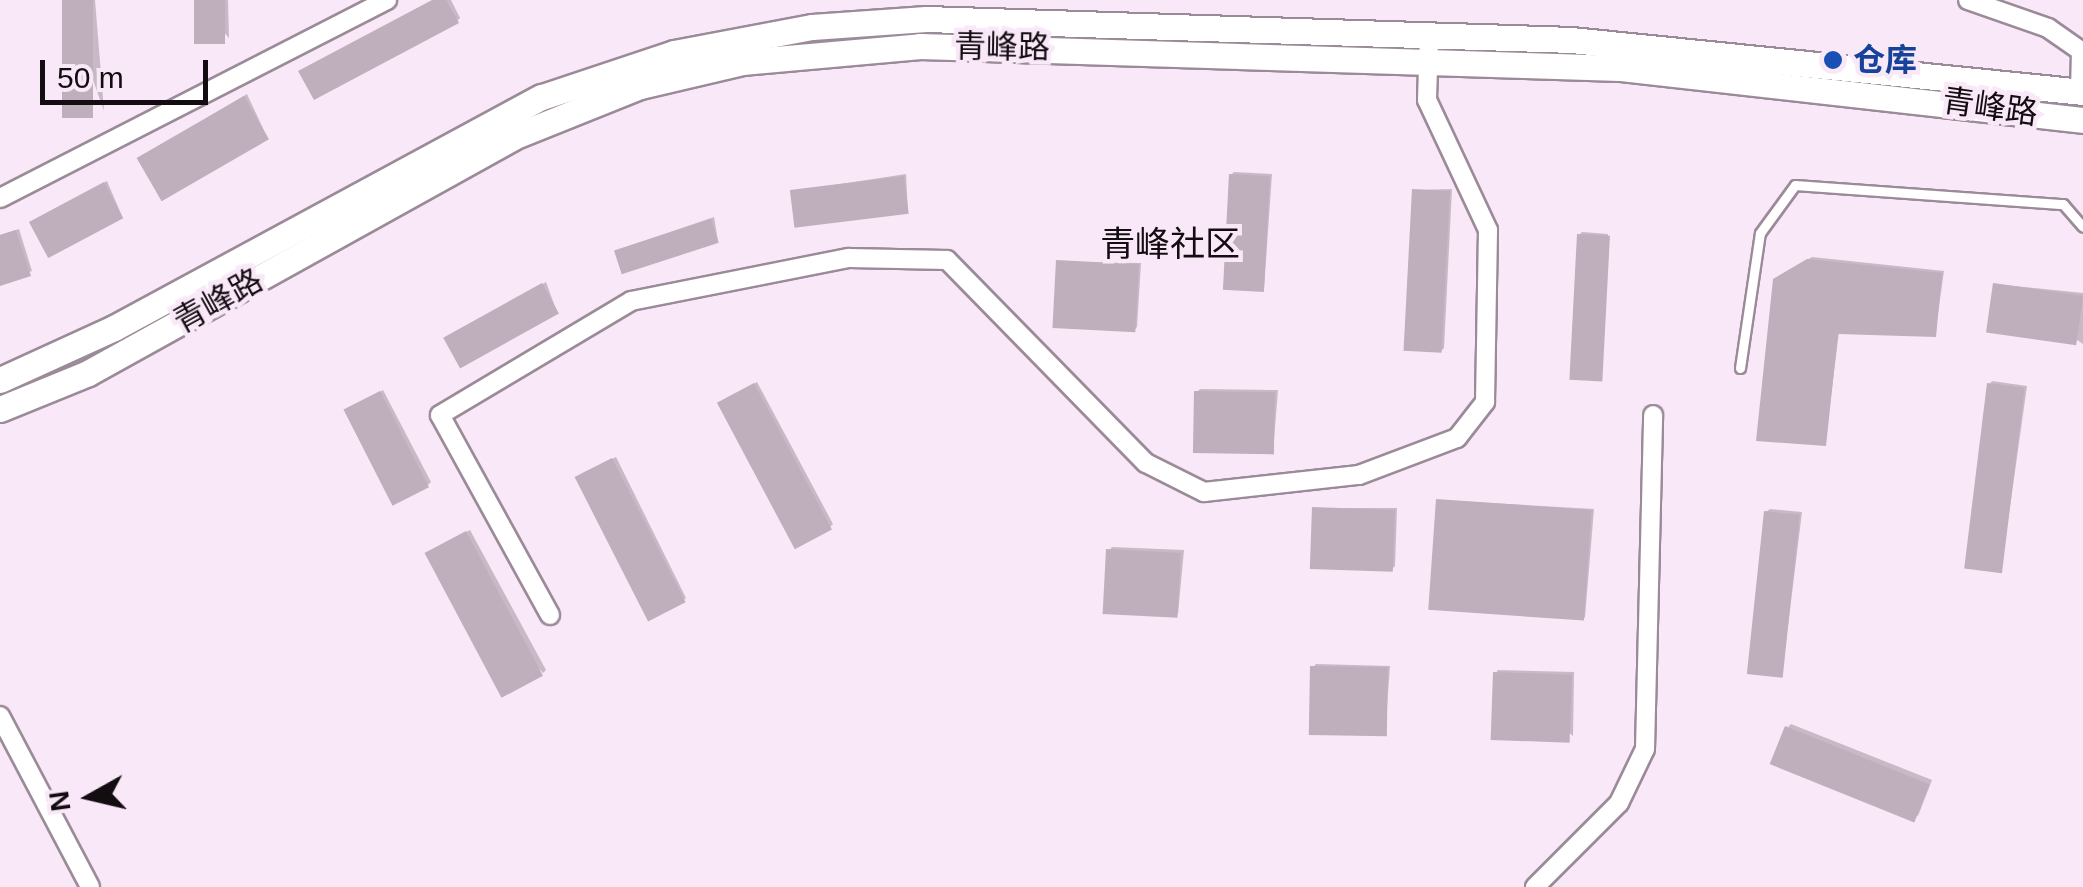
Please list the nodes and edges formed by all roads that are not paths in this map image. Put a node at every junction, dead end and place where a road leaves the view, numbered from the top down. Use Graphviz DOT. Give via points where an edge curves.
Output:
graph roads {
  1 [pos="387,0"];
  2 [pos="1968,0"];
  3 [pos="1430,36"];
  4 [pos="1428,62"];
  5 [pos="2082,92"];
  6 [pos="2083,120"];
  7 [pos="0,198"];
  8 [pos="2083,226"];
  9 [pos="1740,368"];
  10 [pos="0,380"];
  11 [pos="0,409"];
  12 [pos="1654,415"];
  13 [pos="550,615"];
  14 [pos="0,716"];
  15 [pos="90,887"];
  16 [pos="1534,887"];
  1 -- 7 [label="street"];
  2 -- 5 [label="street" via="2048,28 2081,51"];
  3 -- 4 [label="street"];
  3 -- 5 [label="main road, 青峰路" via="1714,48"];
  3 -- 10 [label="main road, 青峰路" via="926,19 812,27 674,53 488,123 114,328"];
  4 -- 6 [label="main road, 青峰路" via="1620,68"];
  4 -- 11 [label="main road, 青峰路" via="920,46 742,62 640,86 513,137 88,372"];
  4 -- 13 [label="street" via="1426,100 1488,230 1486,402 1457,438 1359,475 1204,492 1146,463 947,260 830,261 631,302 440,414"];
  8 -- 9 [label="lane" via="2063,204 1795,185 1760,232"];
  12 -- 16 [label="street" via="1645,750 1619,802"];
  14 -- 15 [label="street"];
}
